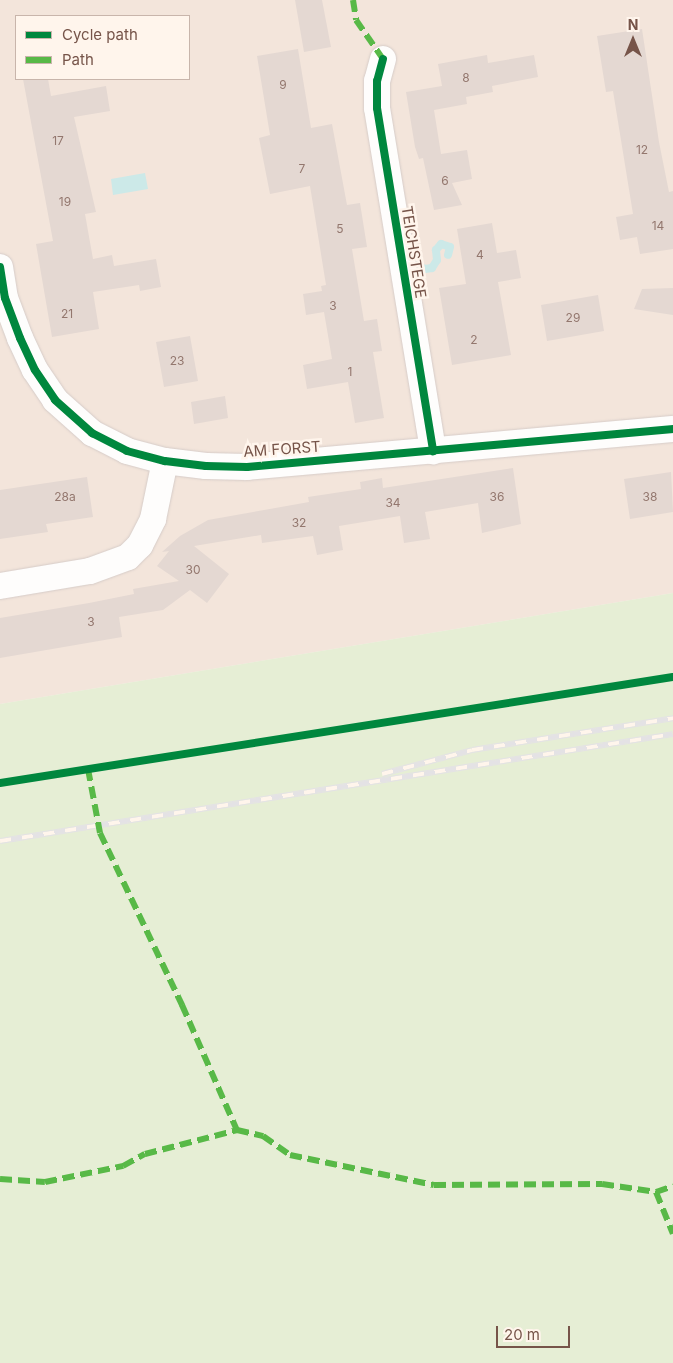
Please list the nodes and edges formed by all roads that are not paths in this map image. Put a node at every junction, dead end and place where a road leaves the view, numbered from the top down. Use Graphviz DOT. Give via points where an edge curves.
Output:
graph roads {
  1 [pos="383,59"];
  2 [pos="0,268"];
  3 [pos="10,342"];
  4 [pos="673,429"];
  5 [pos="433,451"];
  6 [pos="165,461"];
  7 [pos="0,586"];
  1 -- 5 [label="street, TEICHSTEGE" via="377,81 377,108"];
  2 -- 3 [label="street, AM FORST"];
  3 -- 6 [label="street, AM FORST" via="35,370 55,400 92,433 128,451"];
  4 -- 5 [label="street, AM FORST"];
  5 -- 6 [label="street, AM FORST" via="247,467"];
  6 -- 7 [label="street" via="153,519 140,545 128,558 90,572"];
}
